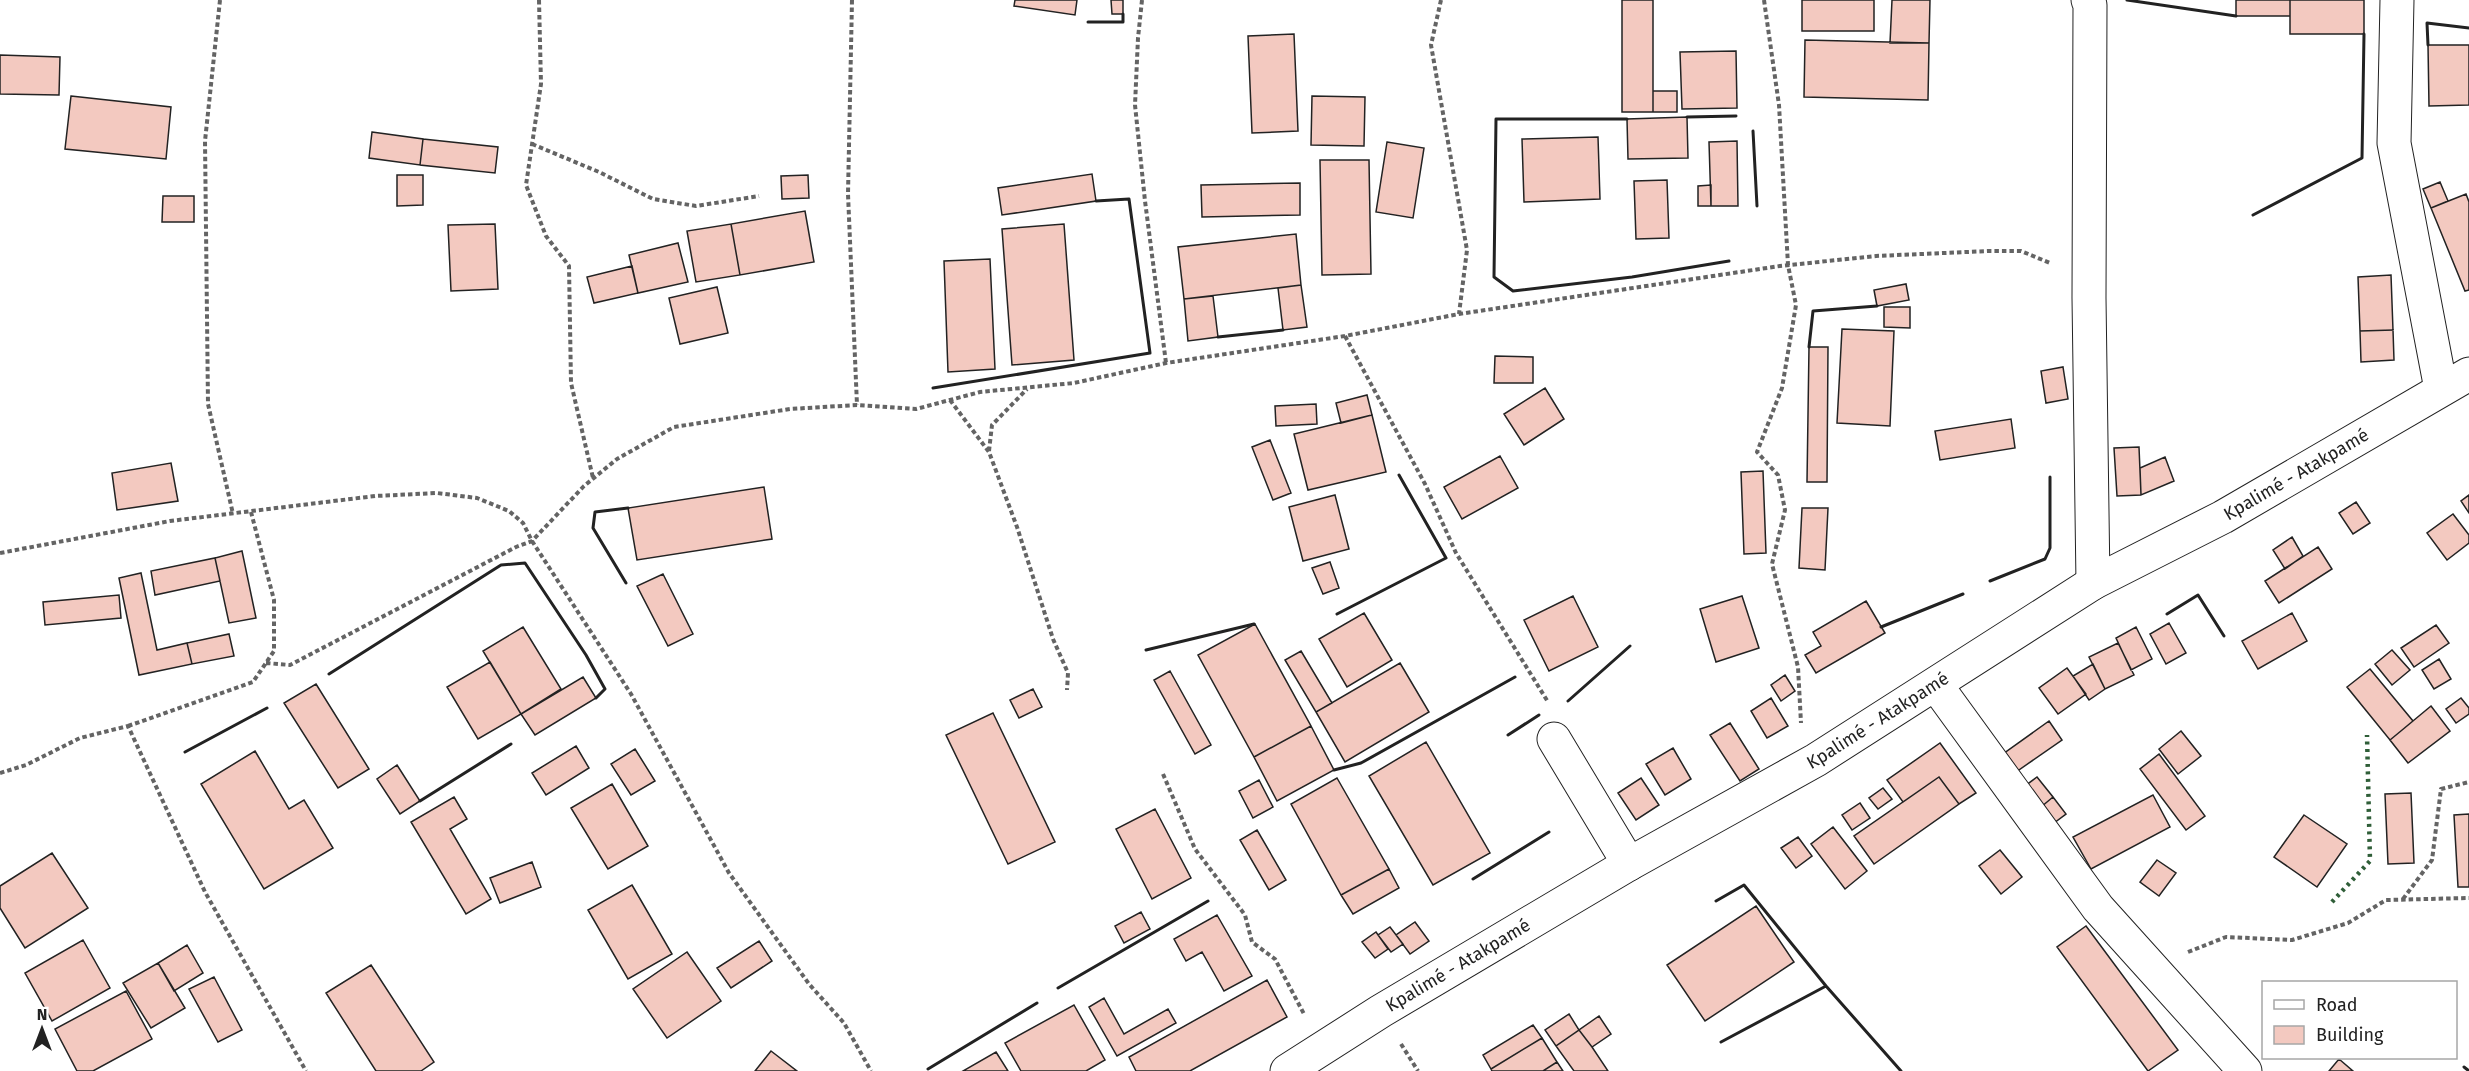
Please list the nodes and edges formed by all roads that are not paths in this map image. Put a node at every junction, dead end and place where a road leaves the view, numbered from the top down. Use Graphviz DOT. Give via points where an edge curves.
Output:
graph roads {
  1 [pos="2088,0"];
  2 [pos="2397,0"];
  3 [pos="2455,381"];
  4 [pos="2093,584"];
  5 [pos="1936,685"];
  6 [pos="1554,739"];
  7 [pos="1629,864"];
  8 [pos="2231,1066"];
  9 [pos="1287,1071"];
  1 -- 4 [label="street"];
  2 -- 3 [label="street" via="2394,143"];
  3 -- 4 [label="street, Kpalimé - Atakpamé" via="2223,517"];
  4 -- 5 [label="street, Kpalimé - Atakpamé"];
  5 -- 7 [label="street, Kpalimé - Atakpamé" via="1816,760"];
  5 -- 8 [label="street" via="2098,908"];
  6 -- 7 [label="street"];
  7 -- 9 [label="street, Kpalimé - Atakpamé"];
}
